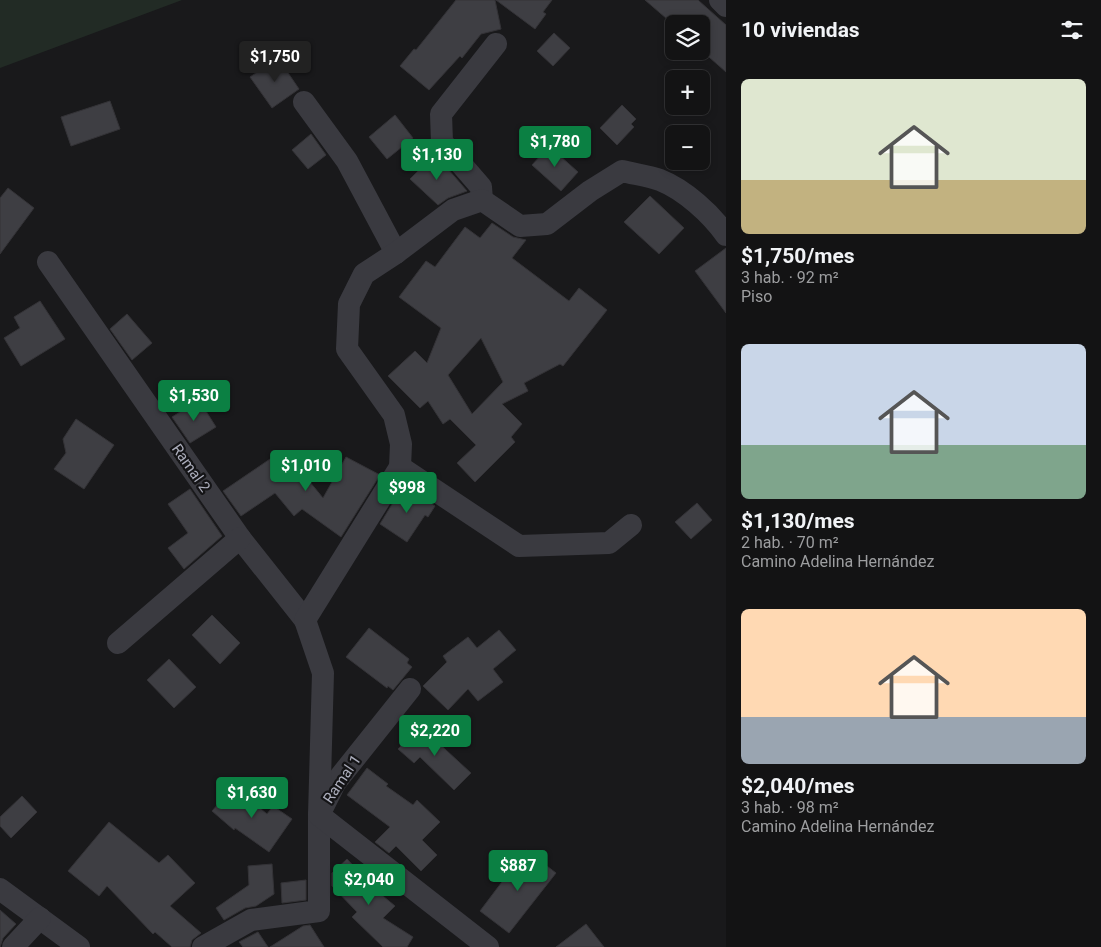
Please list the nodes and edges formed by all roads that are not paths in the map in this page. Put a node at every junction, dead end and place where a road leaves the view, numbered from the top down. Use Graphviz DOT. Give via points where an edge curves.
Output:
graph roads {
  1 [pos="720,0"];
  2 [pos="726,6"];
  3 [pos="496,44"];
  4 [pos="304,102"];
  5 [pos="482,200"];
  6 [pos="726,235"];
  7 [pos="396,254"];
  8 [pos="48,262"];
  9 [pos="400,467"];
  10 [pos="631,526"];
  11 [pos="240,538"];
  12 [pos="305,620"];
  13 [pos="118,643"];
  14 [pos="410,689"];
  15 [pos="319,815"];
  16 [pos="0,889"];
  17 [pos="40,918"];
  18 [pos="13,947"];
  19 [pos="79,947"];
  20 [pos="203,947"];
  21 [pos="488,947"];
  1 -- 2 [label="street"];
  3 -- 5 [label="street" via="441,114 442,142 481,187"];
  4 -- 7 [label="street" via="347,160"];
  5 -- 6 [label="street" via="520,226 547,224 622,171 661,180 690,197"];
  5 -- 7 [label="street" via="453,210"];
  7 -- 9 [label="street" via="364,274 349,304 347,349 394,415 401,444"];
  8 -- 11 [label="street, Ramal 2"];
  9 -- 10 [label="street" via="519,546 609,543"];
  9 -- 12 [label="street"];
  11 -- 12 [label="street, Ramal 2"];
  11 -- 13 [label="street"];
  12 -- 15 [label="street, Ramal 2" via="323,673"];
  14 -- 15 [label="street, Ramal 1" via="335,783"];
  15 -- 20 [label="street, Ramal 1" via="319,911 251,920"];
  15 -- 21 [label="street"];
  16 -- 17 [label="street"];
  17 -- 18 [label="street"];
  17 -- 19 [label="street"];
}
